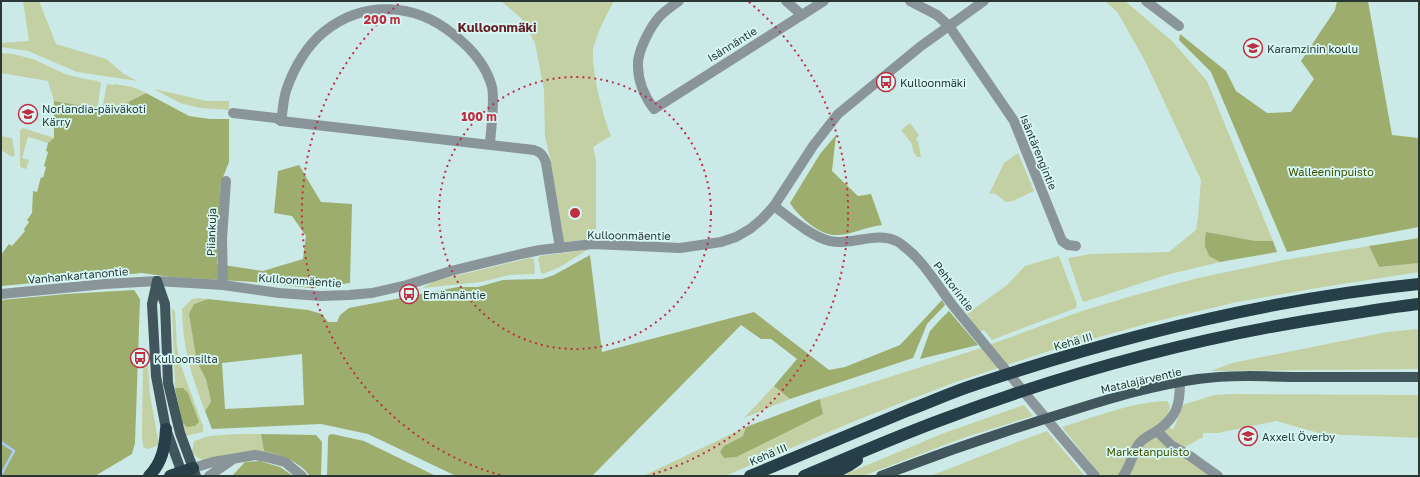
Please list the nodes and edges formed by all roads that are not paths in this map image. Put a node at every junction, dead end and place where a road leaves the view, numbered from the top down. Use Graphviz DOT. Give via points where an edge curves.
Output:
graph roads {
  1 [pos="679,1"];
  2 [pos="786,1"];
  3 [pos="823,1"];
  4 [pos="910,1"];
  5 [pos="984,1"];
  6 [pos="1146,1"];
  7 [pos="802,15"];
  8 [pos="949,26"];
  9 [pos="1178,26"];
  10 [pos="233,113"];
  11 [pos="281,121"];
  12 [pos="490,144"];
  13 [pos="226,181"];
  14 [pos="774,206"];
  15 [pos="1076,246"];
  16 [pos="560,248"];
  17 [pos="157,281"];
  18 [pos="1419,284"];
  19 [pos="223,285"];
  20 [pos="1,294"];
  21 [pos="1419,304"];
  22 [pos="1419,377"];
  23 [pos="1180,382"];
  24 [pos="166,429"];
  25 [pos="1158,431"];
  26 [pos="877,445"];
  27 [pos="233,460"];
  28 [pos="188,473"];
  29 [pos="149,476"];
  30 [pos="170,476"];
  31 [pos="209,476"];
  32 [pos="302,476"];
  33 [pos="750,476"];
  34 [pos="804,476"];
  35 [pos="828,476"];
  36 [pos="881,476"];
  37 [pos="1095,476"];
  38 [pos="1123,476"];
  39 [pos="1218,476"];
  1 -- 7 [label="street, Isännäntie" via="661,15 644,40 638,66 643,90 654,108"];
  2 -- 7 [label="street"];
  3 -- 7 [label="street, Isännäntie"];
  4 -- 8 [label="street" via="937,15"];
  5 -- 8 [label="street, Kulloonmäentie"];
  6 -- 9 [label="street"];
  8 -- 14 [label="street, Kulloonmäentie" via="838,114 813,146"];
  8 -- 15 [label="street, Isäntärengintie" via="1014,121 1062,241"];
  10 -- 11 [label="street" via="276,118"];
  11 -- 12 [label="street"];
  11 -- 12 [label="street" via="286,90 297,65 324,31 343,19 363,12 390,8 411,12 446,28 475,54 492,88"];
  12 -- 16 [label="street" via="534,150 543,155"];
  13 -- 19 [label="street, Piiankuja" via="222,239"];
  14 -- 16 [label="street, Kulloonmäentie" via="750,229 721,242 680,248 605,244"];
  14 -- 37 [label="street, Pehtorintie" via="814,234 830,241 881,238 896,241 912,254"];
  16 -- 19 [label="street, Kulloonmäentie" via="521,254 372,293 321,296"];
  17 -- 19 [label="street, Kulloonmäentie"];
  17 -- 20 [label="street, Vanhankartanontie"];
  17 -- 24 [label="main road" via="152,304 156,376"];
  17 -- 28 [label="main road" via="166,304 168,383"];
  18 -- 33 [label="highway, Kehä III" via="1285,303 1143,334 973,385"];
  21 -- 26 [label="highway" via="1288,323 1160,352 1054,381"];
  22 -- 23 [label="main road, Matalajärventie" via="1257,376"];
  23 -- 25 [label="street" via="1178,407 1169,421"];
  23 -- 36 [label="main road, Matalajärventie" via="1099,402 1009,430"];
  24 -- 28 [label="main road"];
  24 -- 29 [label="highway" via="161,459"];
  25 -- 38 [label="street" via="1138,444"];
  25 -- 39 [label="street" via="1171,445"];
  26 -- 34 [label="highway"];
  26 -- 35 [label="highway" via="848,466"];
  27 -- 28 [label="street" via="213,462"];
  27 -- 31 [label="street"];
  27 -- 32 [label="street" via="255,455 266,457 285,462"];
  28 -- 30 [label="highway"];
}
